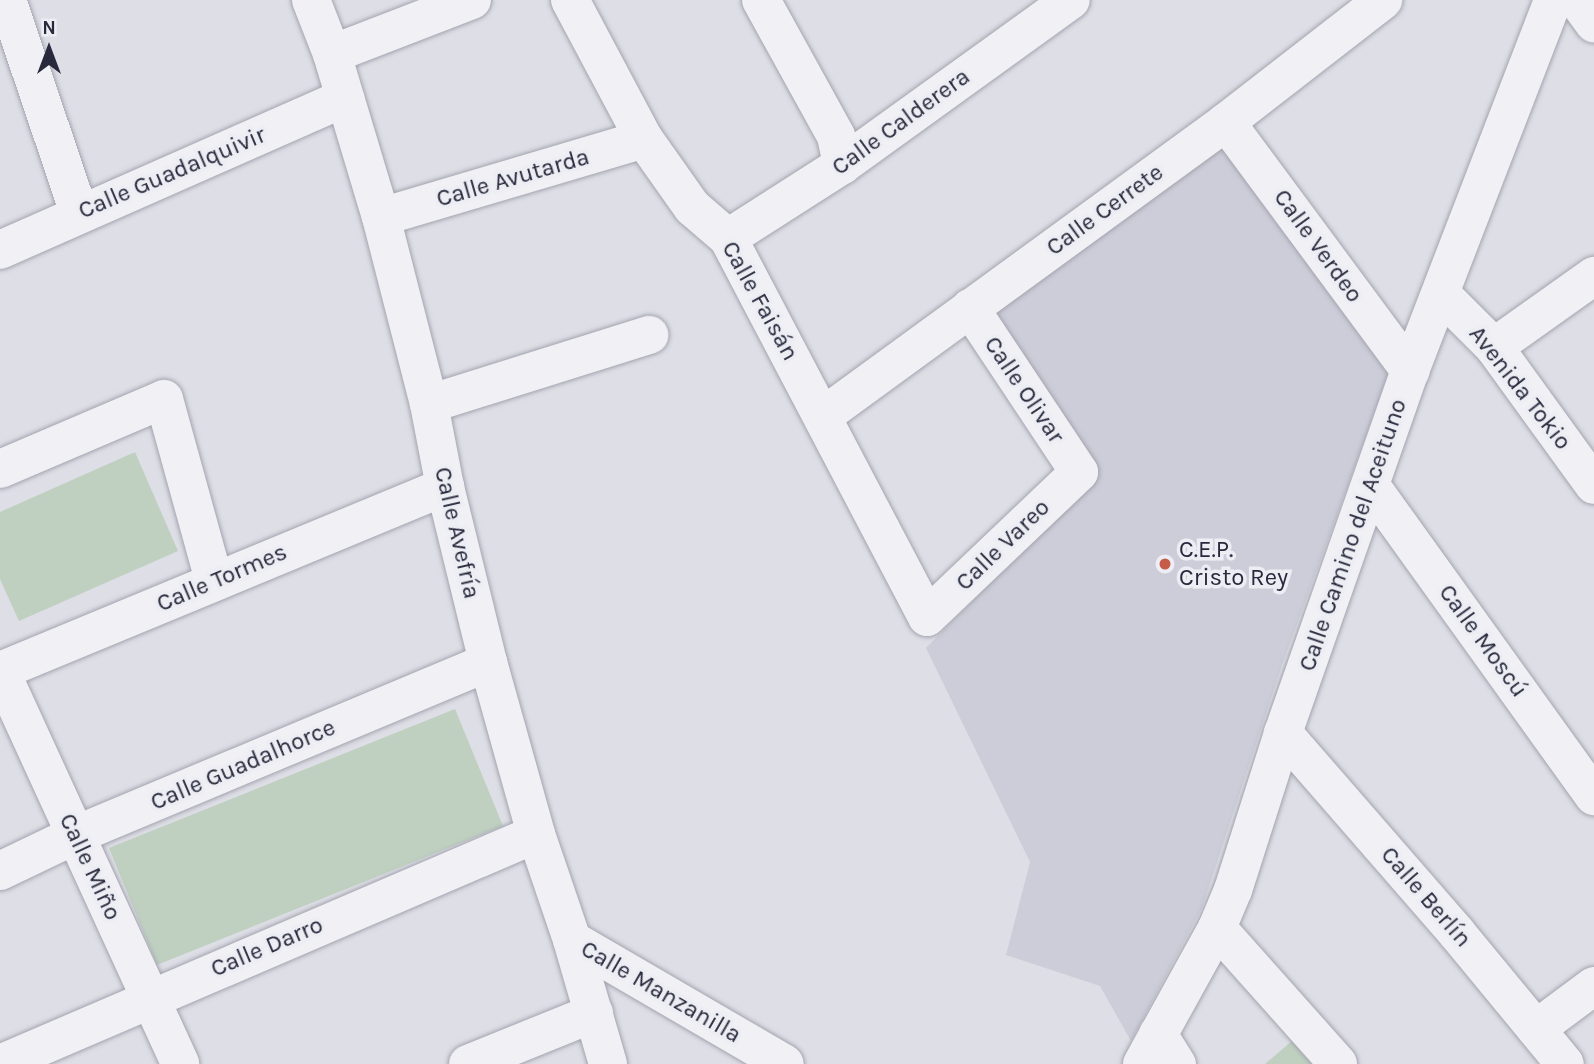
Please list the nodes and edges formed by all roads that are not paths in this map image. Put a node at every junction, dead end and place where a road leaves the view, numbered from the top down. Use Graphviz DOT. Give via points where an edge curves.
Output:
graph roads {
  1 [pos="8,0"];
  2 [pos="311,0"];
  3 [pos="471,0"];
  4 [pos="570,0"];
  5 [pos="761,0"];
  6 [pos="1071,0"];
  7 [pos="1384,0"];
  8 [pos="1553,0"];
  9 [pos="1577,0"];
  10 [pos="1594,23"];
  11 [pos="332,54"];
  12 [pos="345,98"];
  13 [pos="1226,122"];
  14 [pos="644,139"];
  15 [pos="842,165"];
  16 [pos="79,213"];
  17 [pos="381,217"];
  18 [pos="728,238"];
  19 [pos="0,250"];
  20 [pos="1594,276"];
  21 [pos="1441,294"];
  22 [pos="970,308"];
  23 [pos="649,335"];
  24 [pos="1494,347"];
  25 [pos="1410,371"];
  26 [pos="429,404"];
  27 [pos="822,416"];
  28 [pos="0,469"];
  29 [pos="1079,472"];
  30 [pos="1594,485"];
  31 [pos="1371,486"];
  32 [pos="445,488"];
  33 [pos="214,580"];
  34 [pos="927,617"];
  35 [pos="488,662"];
  36 [pos="0,670"];
  37 [pos="1283,733"];
  38 [pos="1594,796"];
  39 [pos="536,834"];
  40 [pos="73,836"];
  41 [pos="0,871"];
  42 [pos="1217,928"];
  43 [pos="572,940"];
  44 [pos="1594,986"];
  45 [pos="151,997"];
  46 [pos="594,1013"];
  47 [pos="1536,1029"];
  48 [pos="1159,1054"];
  49 [pos="0,1064"];
  50 [pos="180,1064"];
  51 [pos="468,1064"];
  52 [pos="608,1064"];
  53 [pos="785,1064"];
  54 [pos="1338,1064"];
  55 [pos="1565,1064"];
  1 -- 16 [label="street"];
  2 -- 11 [label="street, Calle Avefría"];
  3 -- 11 [label="street"];
  4 -- 14 [label="street, Calle Faisán"];
  5 -- 15 [label="street" via="836,136"];
  6 -- 15 [label="street, Calle Calderera"];
  7 -- 13 [label="street, Calle Cerrete"];
  8 -- 21 [label="street, Calle Camino del Aceituno"];
  9 -- 10 [label="street"];
  11 -- 12 [label="street, Calle Avefría"];
  12 -- 16 [label="street, Calle Guadalquivir"];
  12 -- 17 [label="street, Calle Avefría"];
  13 -- 22 [label="street, Calle Cerrete"];
  13 -- 25 [label="street, Calle Verdeo"];
  14 -- 17 [label="street, Calle Avutarda"];
  14 -- 18 [label="street, Calle Faisán" via="692,207"];
  15 -- 18 [label="street, Calle Calderera"];
  16 -- 19 [label="street, Calle Guadalquivir"];
  17 -- 26 [label="street, Calle Avefría"];
  18 -- 27 [label="street, Calle Faisán"];
  20 -- 24 [label="street"];
  21 -- 24 [label="street, Avenida Tokio"];
  21 -- 25 [label="street, Calle Camino del Aceituno"];
  22 -- 27 [label="street, Calle Cerrete"];
  22 -- 29 [label="street, Calle Olivar"];
  23 -- 26 [label="street"];
  24 -- 30 [label="street, Avenida Tokio"];
  25 -- 31 [label="street, Calle Camino del Aceituno"];
  26 -- 32 [label="street, Calle Avefría"];
  27 -- 34 [label="street, Calle Faisán"];
  28 -- 33 [label="street" via="164,399"];
  29 -- 34 [label="street, Calle Vareo"];
  31 -- 37 [label="street, Calle Camino del Aceituno"];
  31 -- 38 [label="street, Calle Moscú"];
  32 -- 33 [label="street, Calle Tormes"];
  32 -- 35 [label="street, Calle Avefría"];
  33 -- 36 [label="street, Calle Tormes"];
  35 -- 39 [label="street, Calle Avefría"];
  35 -- 40 [label="street, Calle Guadalhorce"];
  36 -- 40 [label="street, Calle Miño"];
  37 -- 42 [label="street, Calle Camino del Aceituno"];
  37 -- 47 [label="street, Calle Berlín"];
  39 -- 43 [label="street, Calle Avefría"];
  39 -- 45 [label="street, Calle Darro"];
  40 -- 41 [label="street, Calle Guadalhorce"];
  40 -- 45 [label="street, Calle Miño"];
  42 -- 48 [label="street, Calle Camino del Aceituno"];
  42 -- 54 [label="street"];
  43 -- 46 [label="street, Calle Avefría"];
  43 -- 53 [label="street, Calle Manzanilla"];
  44 -- 47 [label="street"];
  45 -- 49 [label="street, Calle Darro"];
  45 -- 50 [label="street, Calle Miño"];
  46 -- 51 [label="street"];
  46 -- 52 [label="street, Calle Avefría"];
  47 -- 55 [label="street, Calle Berlín"];
}
